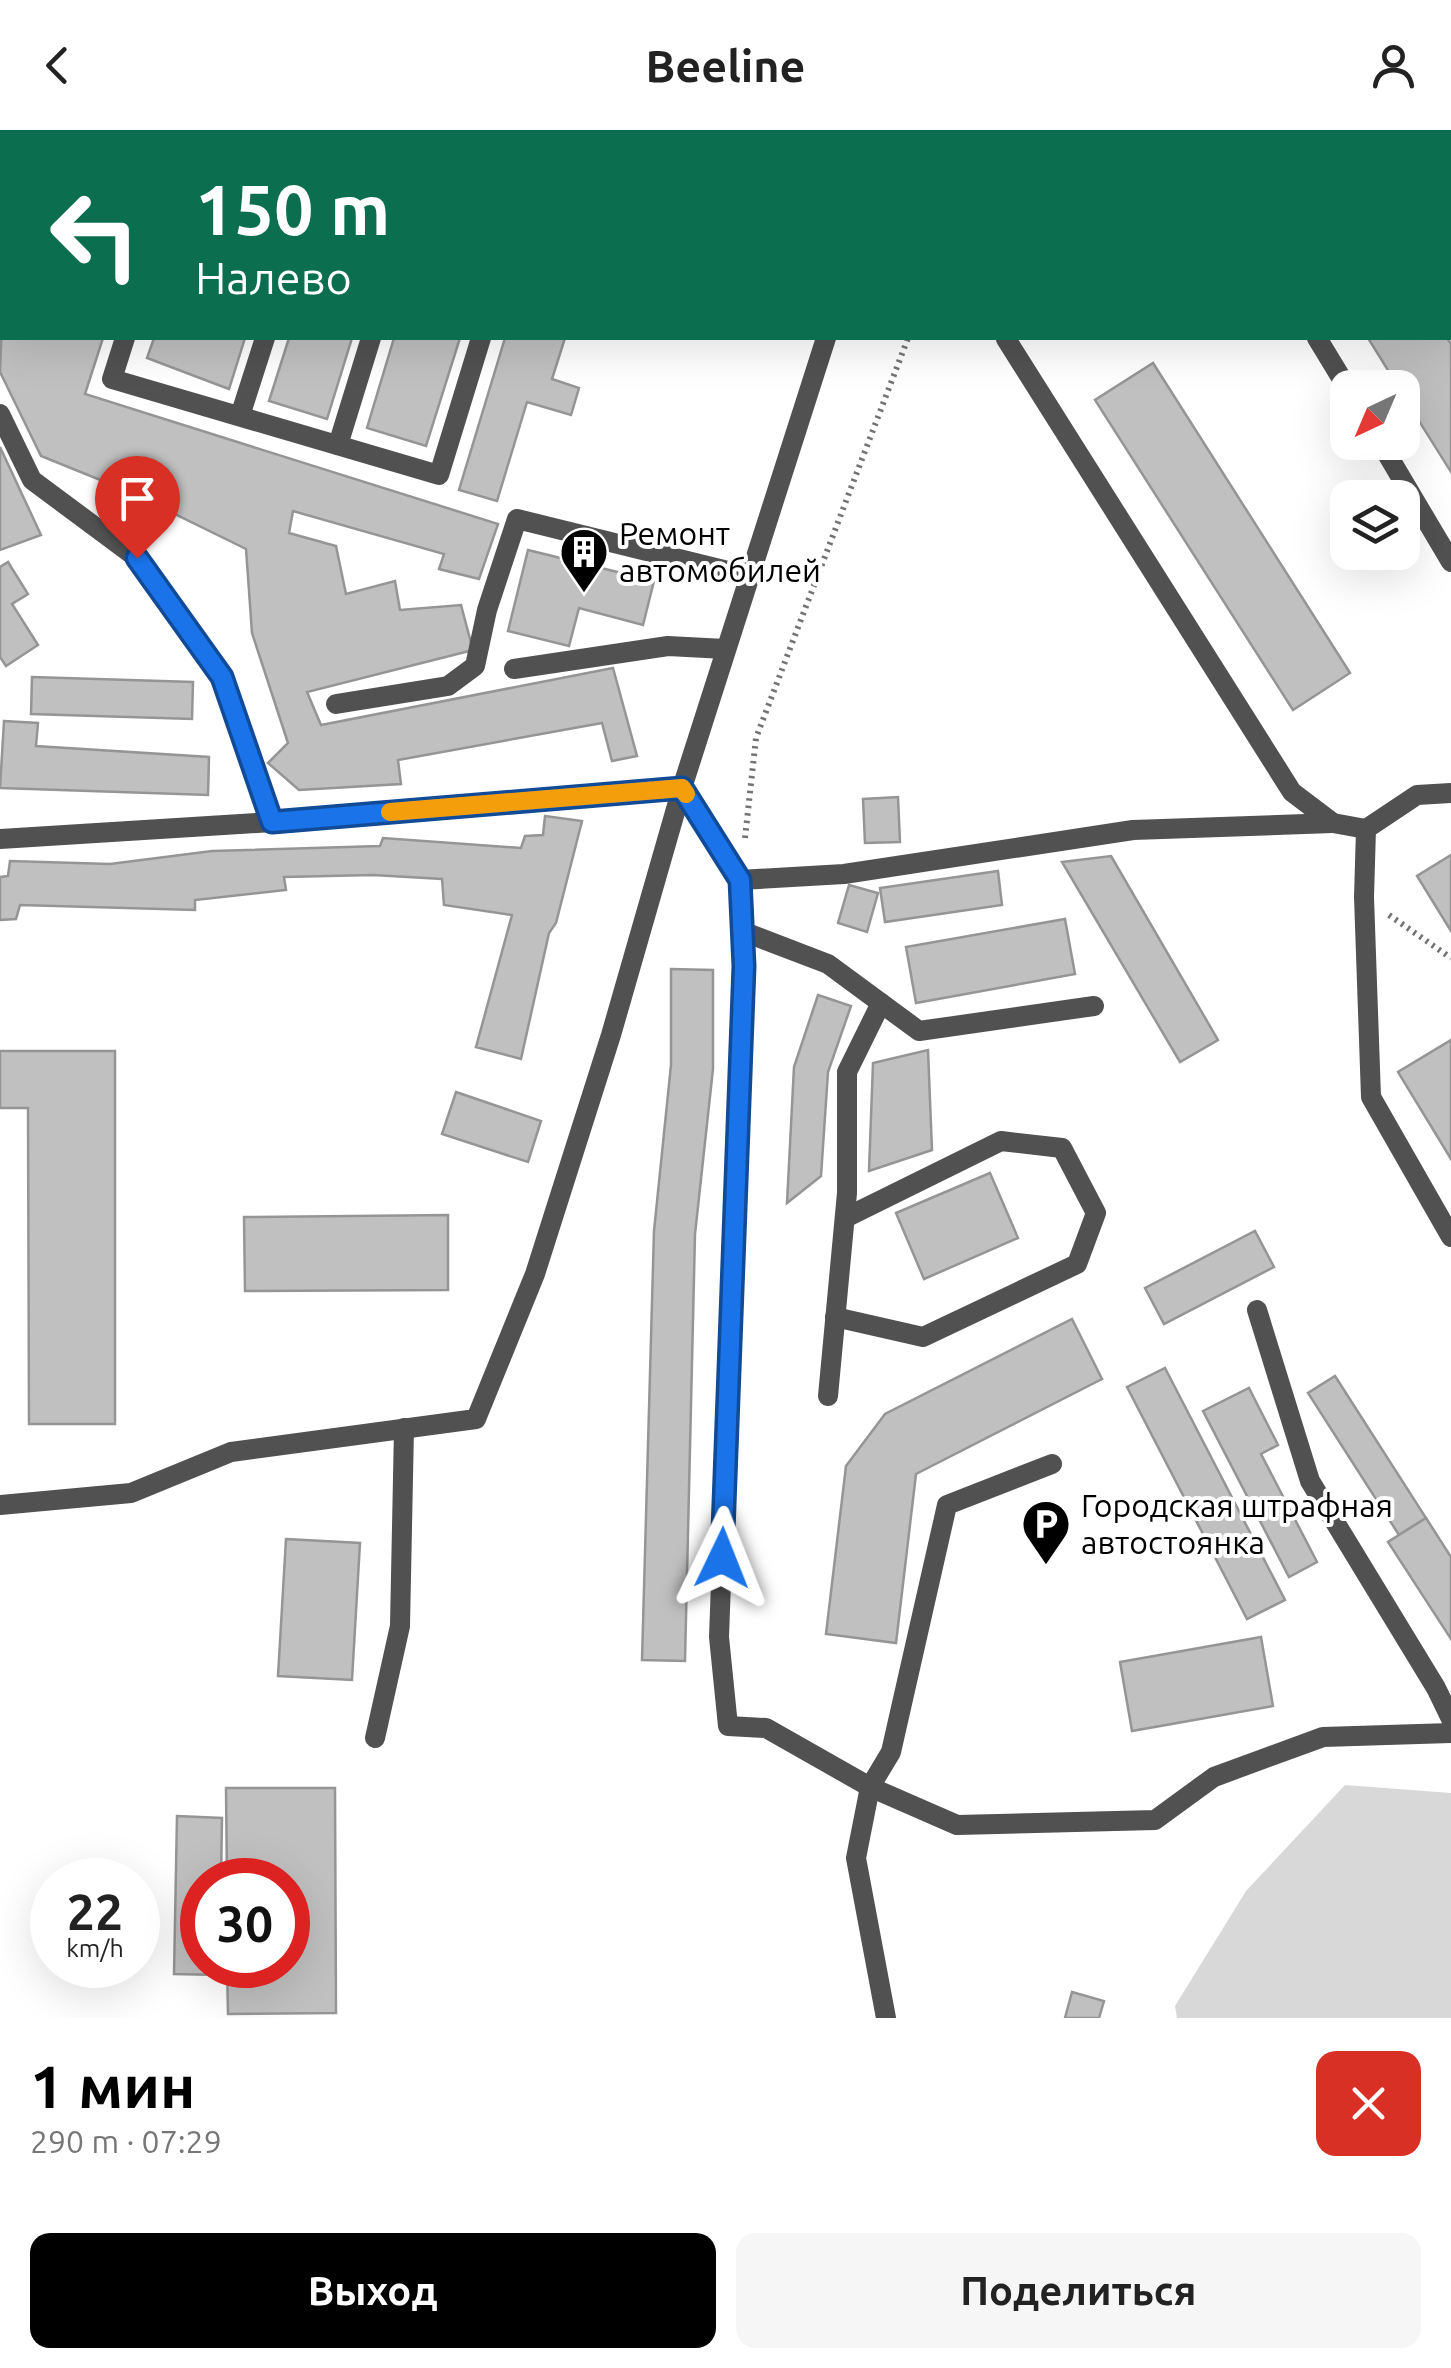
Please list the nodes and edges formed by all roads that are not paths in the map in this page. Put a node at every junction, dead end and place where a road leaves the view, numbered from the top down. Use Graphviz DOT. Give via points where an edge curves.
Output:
graph roads {
  1 [pos="124,340"];
  2 [pos="264,340"];
  3 [pos="370,340"];
  4 [pos="481,340"];
  5 [pos="825,340"];
  6 [pos="1006,340"];
  7 [pos="1317,340"];
  8 [pos="1336,370"];
  9 [pos="0,414"];
  10 [pos="240,416"];
  11 [pos="338,445"];
  12 [pos="1391,460"];
  13 [pos="1451,562"];
  14 [pos="748,576"];
  15 [pos="726,649"];
  16 [pos="514,669"];
  17 [pos="336,704"];
  18 [pos="682,788"];
  19 [pos="1451,793"];
  20 [pos="272,822"];
  21 [pos="1333,823"];
  22 [pos="1366,829"];
  23 [pos="0,839"];
  24 [pos="740,880"];
  25 [pos="742,932"];
  26 [pos="880,1003"];
  27 [pos="1094,1006"];
  28 [pos="845,1218"];
  29 [pos="1451,1237"];
  30 [pos="1257,1310"];
  31 [pos="835,1317"];
  32 [pos="828,1396"];
  33 [pos="404,1428"];
  34 [pos="1052,1464"];
  35 [pos="0,1505"];
  36 [pos="1451,1719"];
  37 [pos="1451,1734"];
  38 [pos="375,1738"];
  39 [pos="870,1787"];
  40 [pos="886,2018"];
  1 -- 10 [label="street" via="112,380"];
  2 -- 10 [label="street"];
  3 -- 11 [label="street"];
  4 -- 11 [label="street" via="439,475"];
  5 -- 14 [label="street"];
  6 -- 21 [label="street" via="1292,792"];
  7 -- 8 [label="street"];
  9 -- 20 [label="street" via="32,480 137,558 222,677"];
  10 -- 11 [label="street"];
  12 -- 13 [label="street"];
  14 -- 15 [label="street"];
  14 -- 17 [label="street" via="517,520 475,666 448,686"];
  15 -- 16 [label="street" via="668,646"];
  15 -- 18 [label="street"];
  18 -- 20 [label="street"];
  18 -- 24 [label="street"];
  18 -- 33 [label="street" via="535,1274 476,1418"];
  19 -- 22 [label="street" via="1417,795"];
  20 -- 23 [label="street"];
  21 -- 22 [label="street"];
  21 -- 24 [label="street" via="1133,830 844,874"];
  22 -- 29 [label="street" via="1370,1097"];
  24 -- 25 [label="street"];
  25 -- 26 [label="street" via="828,964"];
  25 -- 39 [label="street" via="718,1637 728,1726 766,1728"];
  26 -- 27 [label="street" via="918,1032"];
  26 -- 28 [label="street" via="848,1072"];
  28 -- 31 [label="street"];
  28 -- 31 [label="street" via="1001,1141 1062,1148 1096,1213 1077,1264 923,1338"];
  30 -- 36 [label="street" via="1310,1481"];
  31 -- 32 [label="street"];
  33 -- 35 [label="street" via="231,1452 130,1494"];
  33 -- 38 [label="street" via="400,1626"];
  34 -- 39 [label="street" via="947,1505 891,1752"];
  37 -- 39 [label="street" via="1323,1738 1214,1777 1154,1820 957,1826"];
  39 -- 40 [label="street" via="856,1858"];
}
